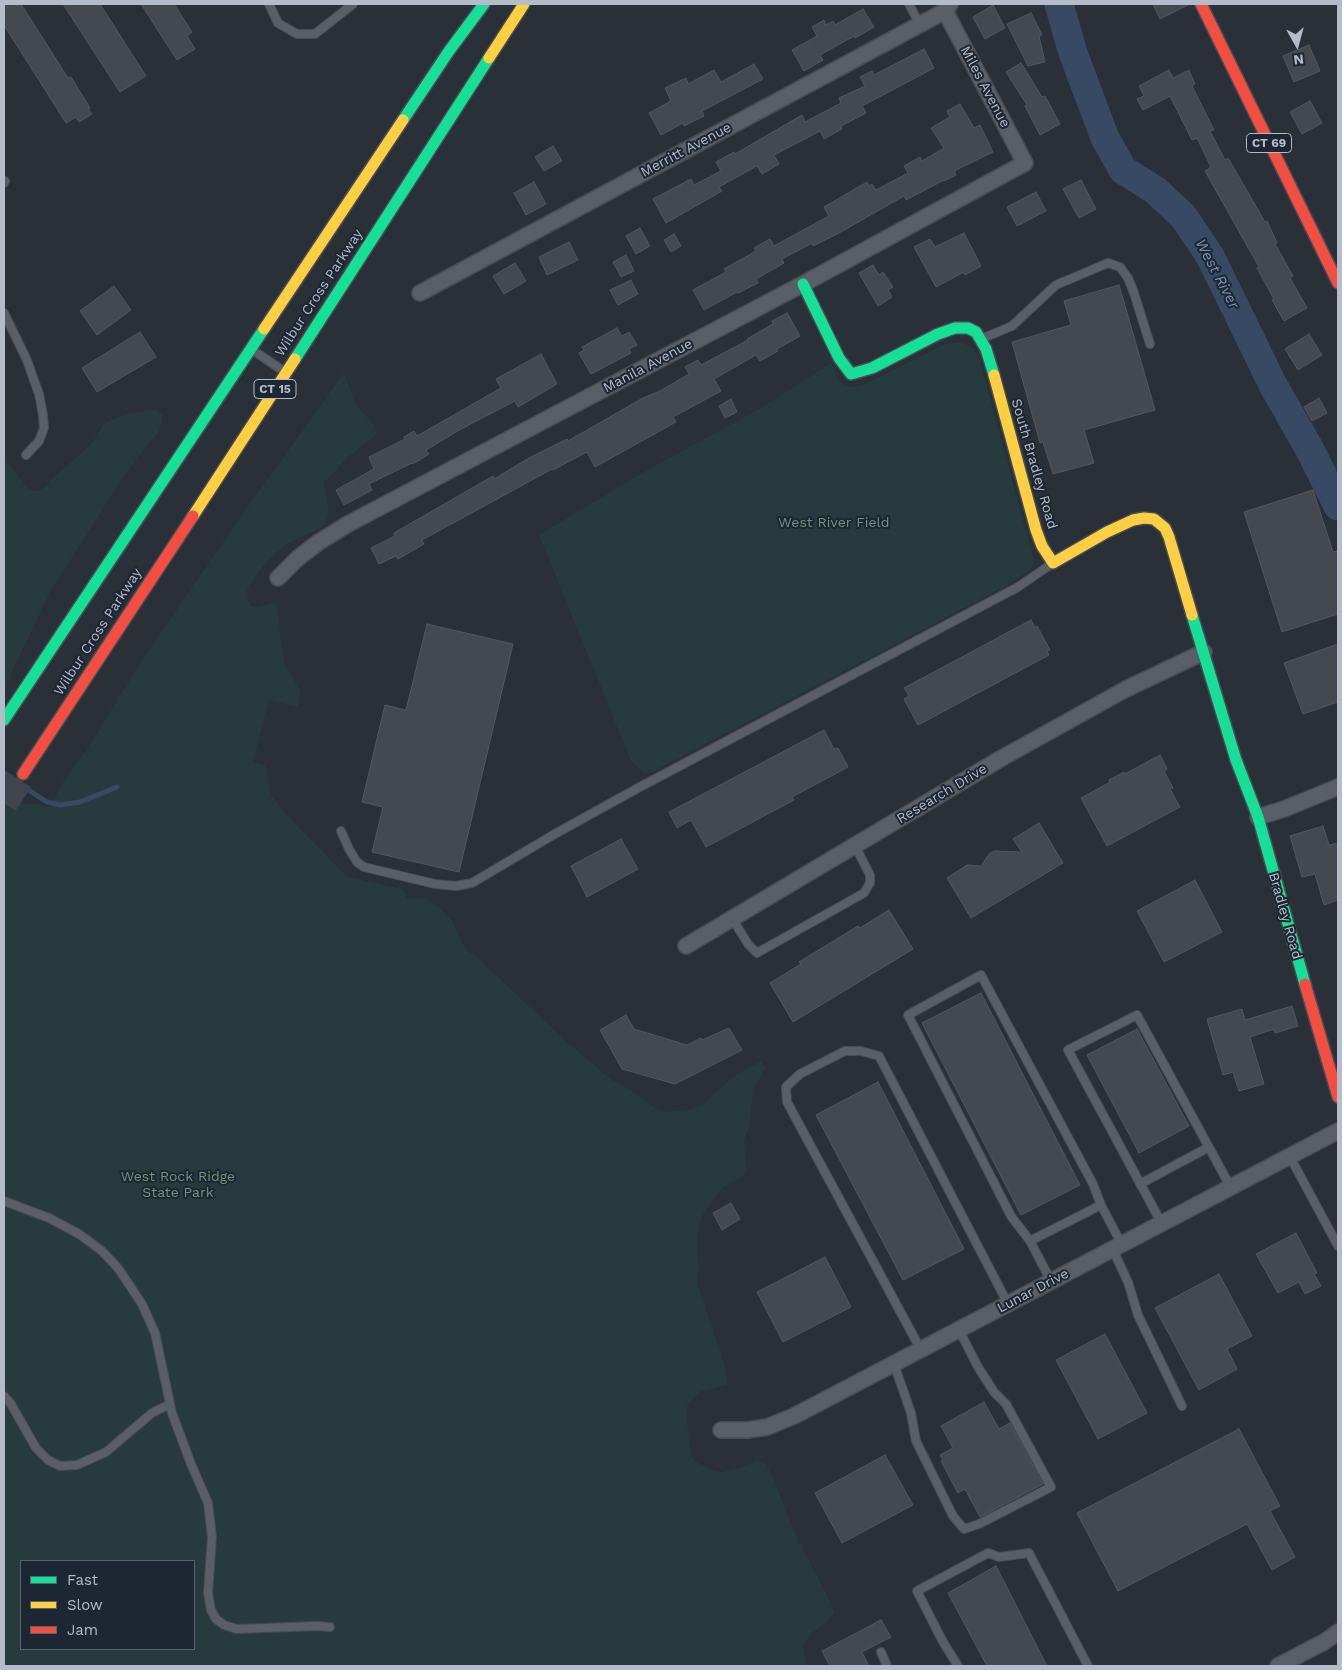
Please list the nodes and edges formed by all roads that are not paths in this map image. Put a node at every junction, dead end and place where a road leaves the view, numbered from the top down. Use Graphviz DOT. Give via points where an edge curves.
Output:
graph roads {
  1 [pos="269,4"];
  2 [pos="353,4"];
  3 [pos="473,4"];
  4 [pos="484,4"];
  5 [pos="524,4"];
  6 [pos="909,4"];
  7 [pos="1203,4"];
  8 [pos="947,7"];
  9 [pos="920,25"];
  10 [pos="449,51"];
  11 [pos="1026,163"];
  12 [pos="1336,274"];
  13 [pos="803,284"];
  14 [pos="420,293"];
  15 [pos="4,313"];
  16 [pos="981,339"];
  17 [pos="1150,344"];
  18 [pos="252,349"];
  19 [pos="286,373"];
  20 [pos="26,455"];
  21 [pos="1053,564"];
  22 [pos="278,578"];
  23 [pos="1204,652"];
  24 [pos="4,720"];
  25 [pos="23,774"];
  26 [pos="1338,787"];
  27 [pos="1258,818"];
  28 [pos="341,831"];
  29 [pos="855,846"];
  30 [pos="732,918"];
  31 [pos="686,946"];
  32 [pos="1338,1097"];
  33 [pos="1338,1131"];
  34 [pos="1209,1147"];
  35 [pos="1289,1156"];
  36 [pos="1140,1184"];
  37 [pos="1230,1186"];
  38 [pos="4,1201"];
  39 [pos="1101,1205"];
  40 [pos="1161,1222"];
  41 [pos="1030,1241"];
  42 [pos="1117,1246"];
  43 [pos="1338,1246"];
  44 [pos="1050,1281"];
  45 [pos="1008,1304"];
  46 [pos="959,1330"];
  47 [pos="921,1350"];
  48 [pos="894,1364"];
  49 [pos="4,1396"];
  50 [pos="170,1404"];
  51 [pos="1182,1406"];
  52 [pos="722,1430"];
  53 [pos="330,1627"];
  54 [pos="1338,1632"];
  55 [pos="880,1652"];
  56 [pos="888,1666"];
  57 [pos="958,1666"];
  58 [pos="1088,1666"];
  59 [pos="1278,1666"];
  1 -- 2 [label="lane" via="278,23 297,34 315,34"];
  3 -- 10 [label="main road"];
  4 -- 10 [label="main road, Wilbur Cross Parkway / CT 15"];
  5 -- 19 [label="main road, Wilbur Cross Parkway / CT 15"];
  6 -- 9 [label="lane"];
  7 -- 12 [label="main road, CT 69"];
  8 -- 9 [label="street, Merritt Avenue"];
  8 -- 11 [label="street, Miles Avenue"];
  9 -- 14 [label="street, Merritt Avenue"];
  10 -- 18 [label="main road, Wilbur Cross Parkway / CT 15"];
  11 -- 13 [label="street, Manila Avenue"];
  13 -- 16 [label="main road" via="839,358 851,374 872,368 956,328 968,328"];
  13 -- 22 [label="street, Manila Avenue" via="348,524 298,558"];
  15 -- 20 [label="lane" via="26,358 43,415 40,441"];
  16 -- 17 [label="lane" via="1012,326 1056,285 1108,263 1120,267 1128,278"];
  16 -- 21 [label="main road, South Bradley Road" via="990,360 1036,530"];
  18 -- 19 [label="lane"];
  18 -- 24 [label="main road, Wilbur Cross Parkway / CT 15"];
  19 -- 25 [label="main road, Wilbur Cross Parkway / CT 15"];
  21 -- 23 [label="main road" via="1124,524 1144,518 1161,523 1169,537"];
  21 -- 28 [label="lane" via="1018,587 553,834 472,883 456,886 435,884 364,867 357,862"];
  23 -- 27 [label="main road" via="1236,760"];
  23 -- 29 [label="street, Research Drive" via="1126,689"];
  26 -- 27 [label="street"];
  27 -- 32 [label="main road, Bradley Road"];
  29 -- 30 [label="street, Research Drive"];
  29 -- 30 [label="lane" via="870,875 864,894 757,953"];
  30 -- 31 [label="street, Research Drive"];
  33 -- 35 [label="street, Lunar Drive"];
  34 -- 36 [label="lane"];
  34 -- 36 [label="lane" via="1137,1015 1068,1050"];
  34 -- 37 [label="lane"];
  35 -- 37 [label="street, Lunar Drive"];
  35 -- 43 [label="lane"];
  36 -- 40 [label="lane"];
  37 -- 40 [label="street, Lunar Drive"];
  38 -- 50 [label="lane" via="49,1218 79,1234 118,1268 142,1304 155,1333"];
  39 -- 41 [label="lane"];
  39 -- 41 [label="lane" via="1093,1184 981,975 908,1015 1011,1216"];
  39 -- 42 [label="lane"];
  40 -- 42 [label="street, Lunar Drive"];
  41 -- 44 [label="lane"];
  42 -- 44 [label="street, Lunar Drive"];
  42 -- 51 [label="lane" via="1138,1315"];
  44 -- 45 [label="street, Lunar Drive"];
  45 -- 46 [label="street, Lunar Drive"];
  45 -- 47 [label="lane" via="880,1056 845,1051 800,1074 786,1087 787,1102"];
  46 -- 47 [label="street, Lunar Drive"];
  46 -- 48 [label="lane" via="986,1380 1006,1404 1051,1487 964,1529 952,1516 916,1442 911,1413"];
  47 -- 48 [label="street, Lunar Drive"];
  48 -- 52 [label="street, Lunar Drive" via="766,1428"];
  49 -- 50 [label="lane" via="36,1448 60,1466 78,1465 106,1452 152,1413"];
  50 -- 53 [label="lane" via="208,1503 212,1537 208,1593 216,1619 238,1629"];
  54 -- 59 [label="street"];
  55 -- 56 [label="lane"];
  57 -- 58 [label="lane" via="917,1590 988,1554 999,1557 1029,1553"];
}
